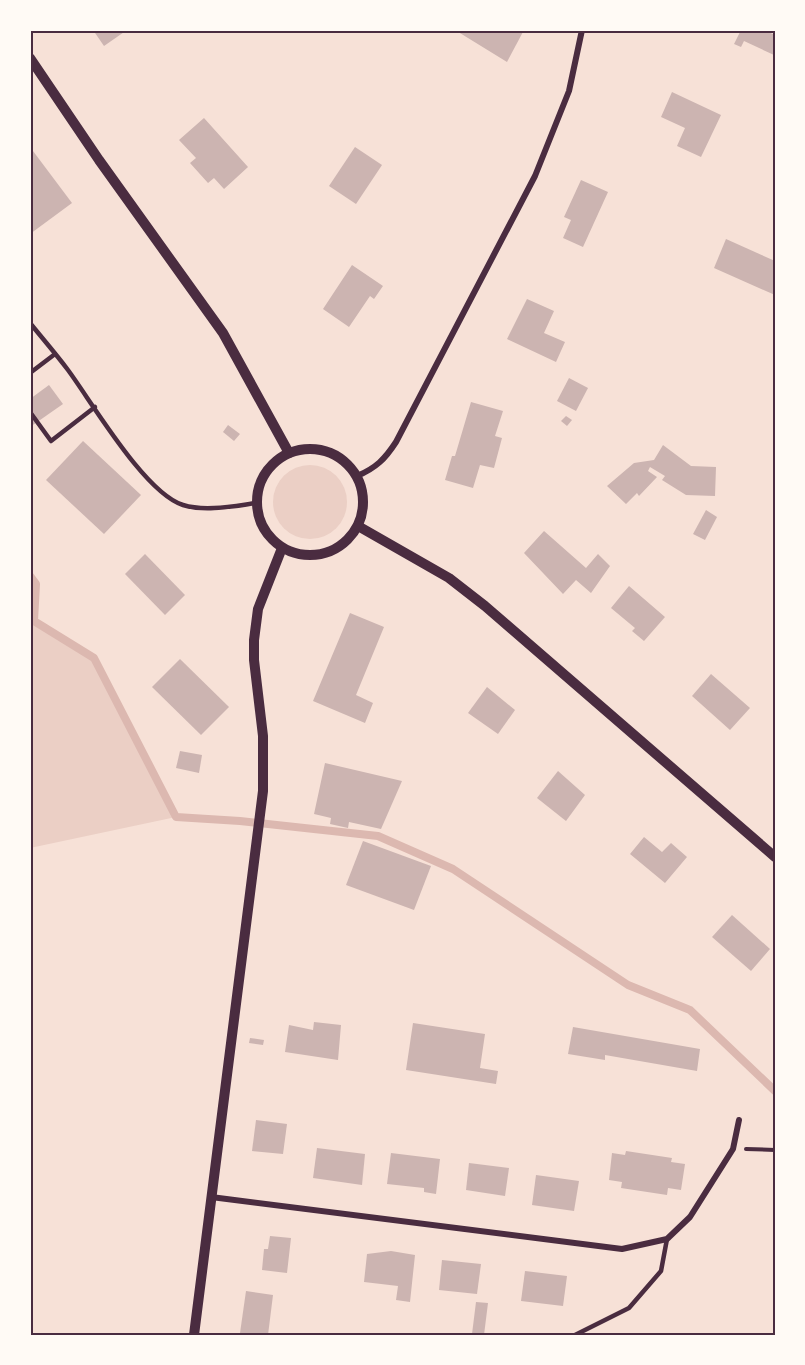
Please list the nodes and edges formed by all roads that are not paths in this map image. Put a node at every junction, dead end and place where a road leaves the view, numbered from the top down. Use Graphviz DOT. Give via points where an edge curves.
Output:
graph roads {
  1 [pos="582,30"];
  2 [pos="30,58"];
  3 [pos="30,323"];
  4 [pos="55,354"];
  5 [pos="30,373"];
  6 [pos="95,407"];
  7 [pos="30,412"];
  8 [pos="289,453"];
  9 [pos="357,476"];
  10 [pos="256,503"];
  11 [pos="358,526"];
  12 [pos="282,548"];
  13 [pos="775,857"];
  14 [pos="739,1120"];
  15 [pos="210,1197"];
  16 [pos="667,1239"];
  17 [pos="194,1335"];
  18 [pos="575,1335"];
  1 -- 9 [label="street" via="569,91 535,176 396,442 386,458"];
  2 -- 8 [label="street" via="224,333"];
  3 -- 4 [label="lane"];
  4 -- 5 [label="lane"];
  4 -- 6 [label="lane"];
  6 -- 7 [label="lane" via="51,441"];
  6 -- 10 [label="lane" via="146,477 168,498 184,506"];
  8 -- 9 [label="street" via="301,449 327,451 349,465"];
  8 -- 10 [label="street" via="271,465 260,482"];
  9 -- 11 [label="street" via="363,492"];
  10 -- 12 [label="street" via="261,524"];
  11 -- 12 [label="street" via="333,550 307,554"];
  11 -- 13 [label="street" via="449,578 485,606"];
  12 -- 15 [label="street" via="258,609 254,640 264,763 260,814"];
  14 -- 16 [label="street" via="733,1149 690,1216"];
  15 -- 16 [label="street" via="622,1248"];
  15 -- 17 [label="street"];
  16 -- 18 [label="lane" via="661,1271 629,1308"];
}
